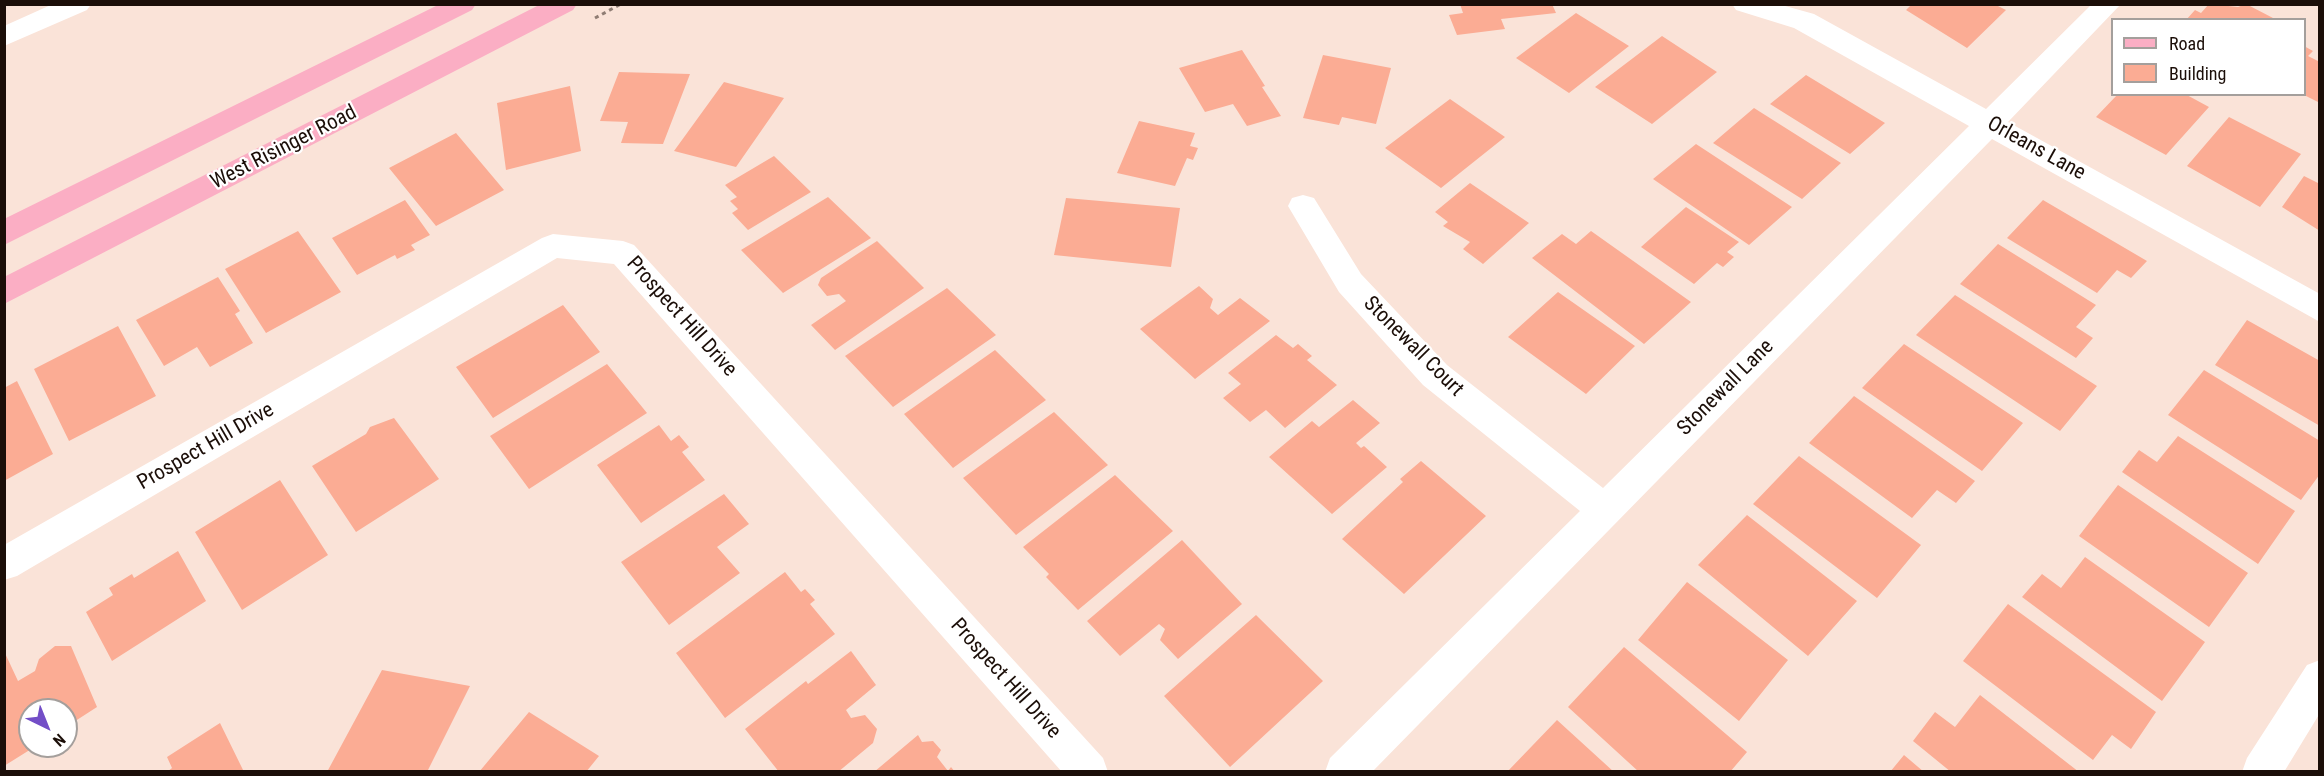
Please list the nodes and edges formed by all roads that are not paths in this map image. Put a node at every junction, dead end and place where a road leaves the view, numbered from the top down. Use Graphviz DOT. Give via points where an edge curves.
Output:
graph roads {
  1 [pos="78,4"];
  2 [pos="463,4"];
  3 [pos="564,4"];
  4 [pos="1745,4"];
  5 [pos="2108,4"];
  6 [pos="4,37"];
  7 [pos="1990,123"];
  8 [pos="1303,206"];
  9 [pos="4,233"];
  10 [pos="4,292"];
  11 [pos="2319,309"];
  12 [pos="1605,510"];
  13 [pos="4,564"];
  14 [pos="2319,678"];
  15 [pos="1089,771"];
  16 [pos="1344,771"];
  17 [pos="2261,771"];
  1 -- 6 [label="street"];
  2 -- 9 [label="main road"];
  3 -- 10 [label="main road, West Risinger Road"];
  4 -- 7 [label="street, Orleans Lane" via="1804,21"];
  5 -- 7 [label="street, Stonewall Lane"];
  7 -- 11 [label="street, Orleans Lane"];
  7 -- 12 [label="street, Stonewall Lane"];
  8 -- 12 [label="street, Stonewall Court" via="1350,283 1435,375"];
  12 -- 16 [label="street, Stonewall Lane"];
  13 -- 15 [label="street, Prospect Hill Drive" via="553,246 623,253"];
  14 -- 17 [label="street"];
}
